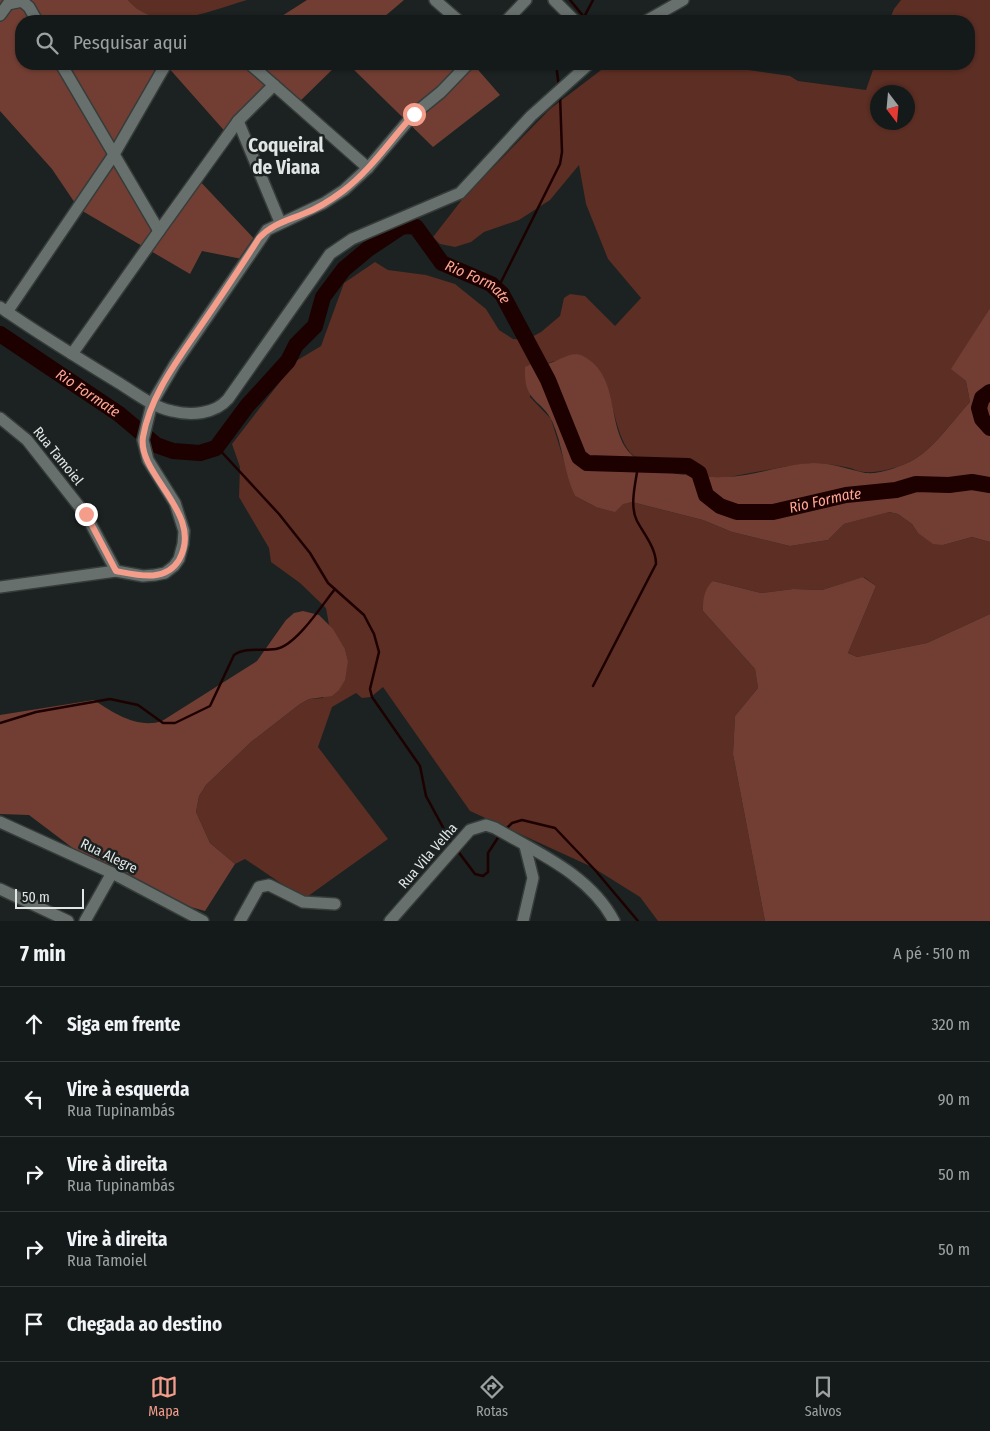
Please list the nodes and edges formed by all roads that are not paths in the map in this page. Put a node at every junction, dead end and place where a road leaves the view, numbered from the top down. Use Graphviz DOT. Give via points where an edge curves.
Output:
graph roads {
  1 [pos="435,0"];
  2 [pos="526,0"];
  3 [pos="554,0"];
  4 [pos="683,0"];
  5 [pos="0,15"];
  6 [pos="34,15"];
  7 [pos="451,15"];
  8 [pos="512,15"];
  9 [pos="569,15"];
  10 [pos="657,15"];
  11 [pos="64,70"];
  12 [pos="163,70"];
  13 [pos="257,70"];
  14 [pos="462,70"];
  15 [pos="582,70"];
  16 [pos="274,85"];
  17 [pos="238,121"];
  18 [pos="113,156"];
  19 [pos="368,168"];
  20 [pos="280,222"];
  21 [pos="159,231"];
  22 [pos="4,309"];
  23 [pos="72,354"];
  24 [pos="152,403"];
  25 [pos="0,418"];
  26 [pos="116,571"];
  27 [pos="0,587"];
  28 [pos="0,822"];
  29 [pos="525,846"];
  30 [pos="112,873"];
  31 [pos="0,890"];
  32 [pos="334,904"];
  33 [pos="68,921"];
  34 [pos="85,921"];
  35 [pos="203,921"];
  36 [pos="240,921"];
  37 [pos="390,921"];
  38 [pos="523,921"];
  39 [pos="614,921"];
  1 -- 7 [label="street"];
  2 -- 8 [label="street"];
  3 -- 9 [label="street"];
  4 -- 10 [label="street"];
  5 -- 6 [label="street" via="8,4 22,1"];
  11 -- 18 [label="street"];
  12 -- 18 [label="street"];
  13 -- 16 [label="street"];
  14 -- 19 [label="street" via="414,114"];
  15 -- 24 [label="street" via="532,116 460,193 352,239 330,254 222,406 208,412 189,414"];
  16 -- 17 [label="street"];
  16 -- 19 [label="street"];
  17 -- 20 [label="street"];
  17 -- 21 [label="street"];
  18 -- 21 [label="street"];
  18 -- 22 [label="street"];
  19 -- 20 [label="street" via="324,204"];
  20 -- 24 [label="street" via="259,238"];
  21 -- 23 [label="street"];
  22 -- 23 [label="street"];
  23 -- 24 [label="street"];
  24 -- 26 [label="street" via="143,440 148,460 178,511 184,531 183,544 179,559 165,573 143,576"];
  25 -- 26 [label="street, Rua Tamoiel" via="27,440 86,514"];
  26 -- 27 [label="street"];
  28 -- 30 [label="street, Rua Alegre"];
  29 -- 37 [label="street, Rua Vila Velha" via="495,828 479,826 470,830"];
  29 -- 38 [label="street" via="533,878"];
  29 -- 39 [label="street" via="583,882 595,893"];
  30 -- 34 [label="street"];
  30 -- 35 [label="street, Rua Alegre"];
  31 -- 33 [label="street"];
  32 -- 36 [label="street" via="303,902 263,885"];
}
